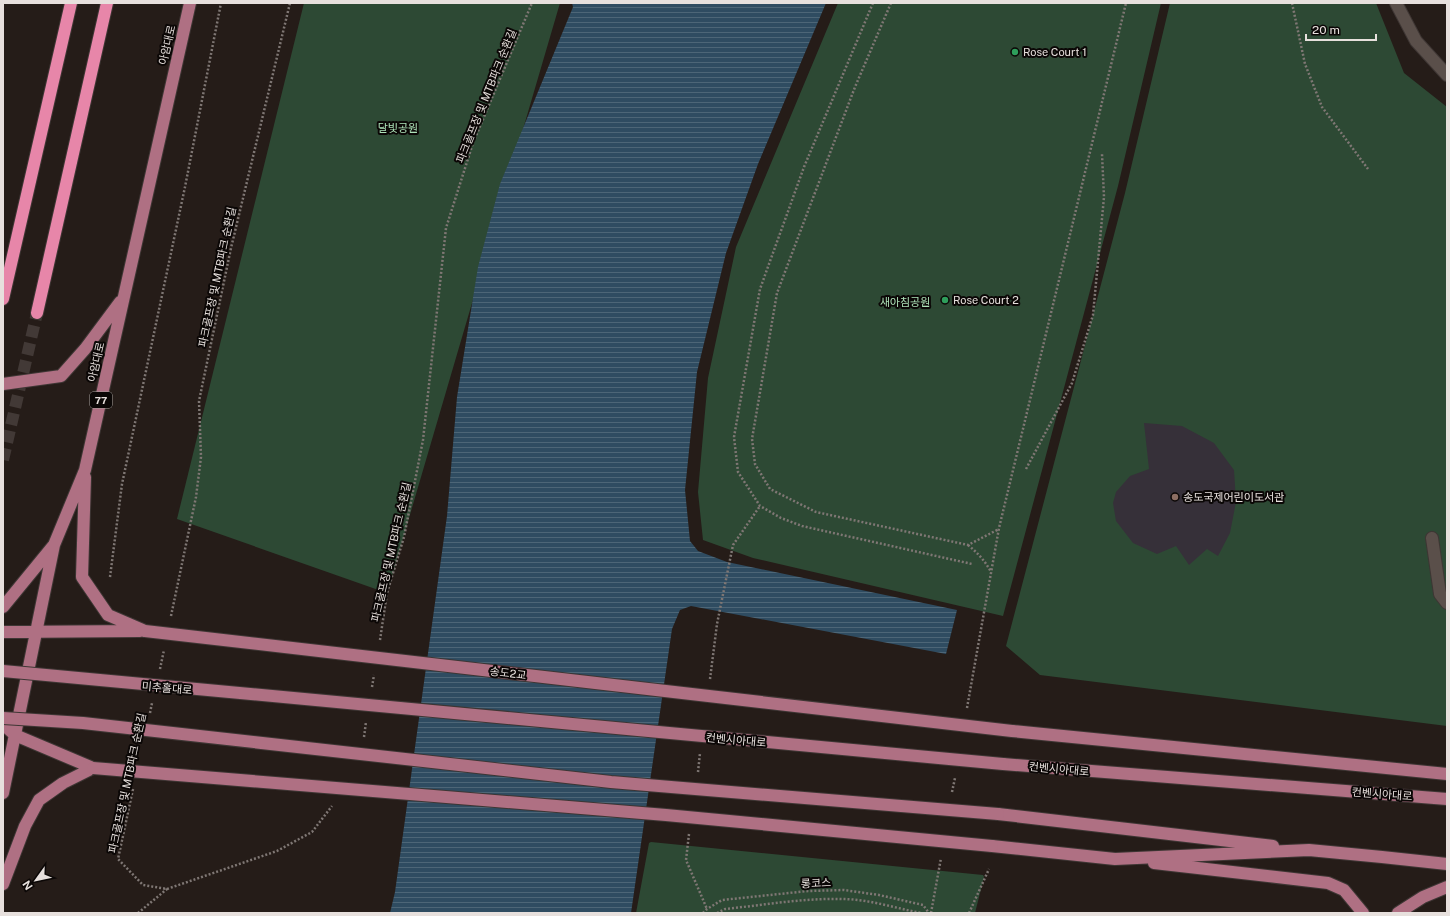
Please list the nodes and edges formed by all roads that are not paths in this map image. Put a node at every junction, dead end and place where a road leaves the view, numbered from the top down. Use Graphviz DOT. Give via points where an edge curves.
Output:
graph roads {
  1 [pos="71,3"];
  2 [pos="107,3"];
  3 [pos="190,3"];
  4 [pos="1396,3"];
  5 [pos="1447,75"];
  6 [pos="123,298"];
  7 [pos="3,299"];
  8 [pos="37,313"];
  9 [pos="3,384"];
  10 [pos="85,470"];
  11 [pos="1432,538"];
  12 [pos="54,545"];
  13 [pos="1447,604"];
  14 [pos="3,607"];
  15 [pos="145,631"];
  16 [pos="3,632"];
  17 [pos="36,632"];
  18 [pos="3,671"];
  19 [pos="3,718"];
  20 [pos="3,724"];
  21 [pos="671,734"];
  22 [pos="15,735"];
  23 [pos="93,768"];
  24 [pos="1447,774"];
  25 [pos="3,793"];
  26 [pos="1447,799"];
  27 [pos="1309,850"];
  28 [pos="1115,859"];
  29 [pos="1447,864"];
  30 [pos="3,884"];
  31 [pos="1447,887"];
  32 [pos="1363,913"];
  33 [pos="1398,913"];
  1 -- 7 [label="highway"];
  2 -- 8 [label="highway"];
  3 -- 6 [label="main road, 아암대로 / 77"];
  4 -- 5 [label="street" via="1416,41"];
  6 -- 9 [label="main road" via="61,376"];
  6 -- 10 [label="main road, 아암대로 / 77"];
  10 -- 12 [label="main road, 아암대로 / 77"];
  10 -- 15 [label="main road" via="82,577 108,615"];
  11 -- 13 [label="street" via="1440,594"];
  12 -- 14 [label="main road"];
  12 -- 17 [label="main road, 아암대로 / 77"];
  15 -- 17 [label="main road"];
  15 -- 24 [label="main road, 송도2교, bridge" via="1012,731"];
  16 -- 17 [label="main road"];
  17 -- 22 [label="main road, 아암대로 / 77"];
  18 -- 21 [label="main road, 미추홀대로, bridge"];
  19 -- 27 [label="main road, bridge" via="83,723 603,781 998,814"];
  20 -- 22 [label="main road"];
  21 -- 26 [label="main road, 컨벤시아대로, bridge" via="1003,764"];
  22 -- 23 [label="main road"];
  22 -- 25 [label="main road, 아암대로 / 77"];
  23 -- 28 [label="main road, bridge" via="666,815"];
  23 -- 30 [label="main road" via="63,783 39,800 25,826"];
  27 -- 28 [label="main road"];
  27 -- 29 [label="main road"];
  28 -- 32 [label="main road" via="1328,883 1344,890"];
  31 -- 33 [label="main road" via="1423,896"];
}
